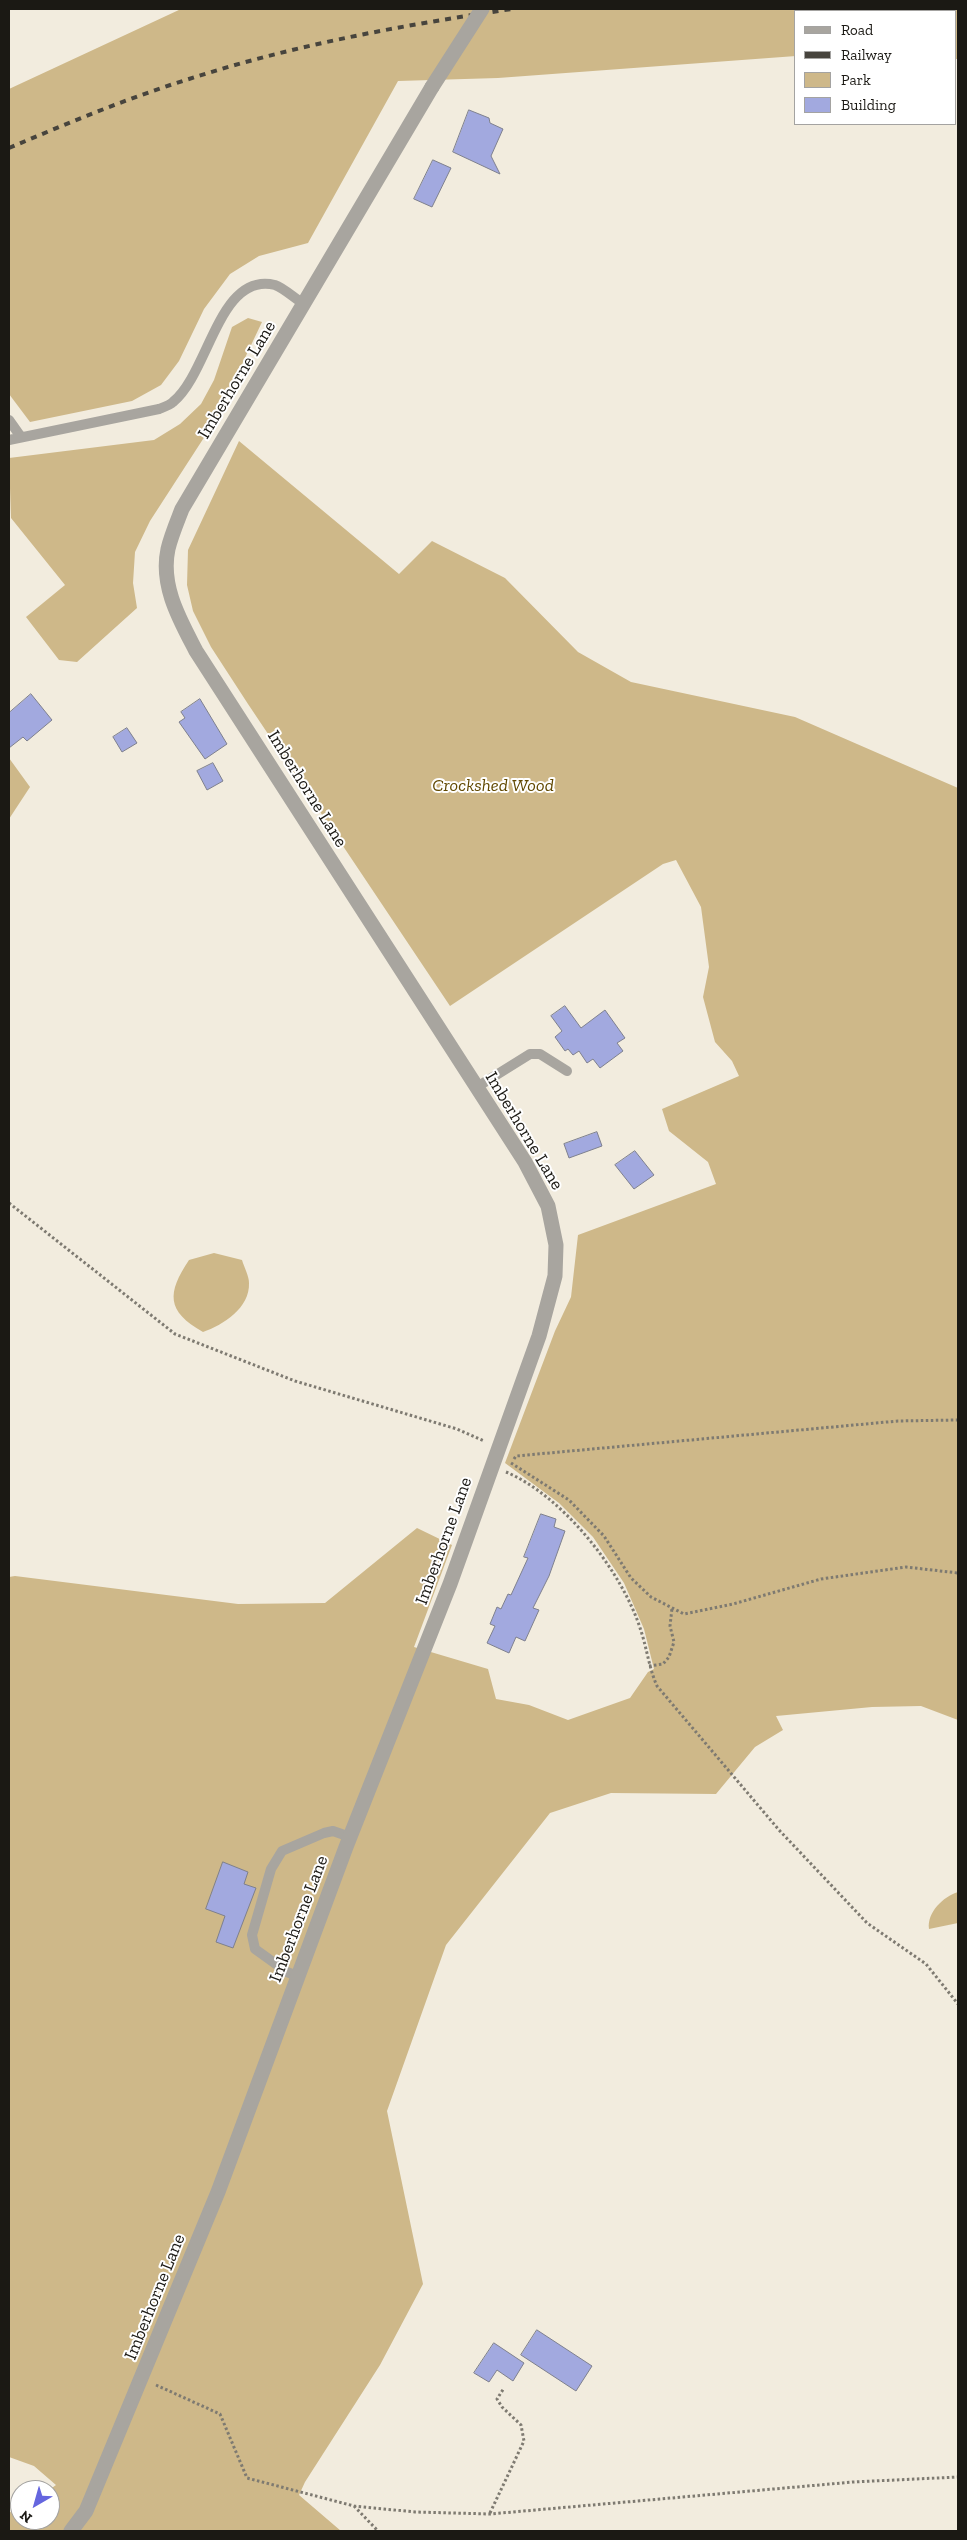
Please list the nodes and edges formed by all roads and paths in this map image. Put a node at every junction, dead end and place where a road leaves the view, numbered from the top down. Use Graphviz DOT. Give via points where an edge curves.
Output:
graph roads {
  1 [pos="482,9"];
  2 [pos="304,304"];
  3 [pos="9,420"];
  4 [pos="21,437"];
  5 [pos="9,440"];
  6 [pos="567,1071"];
  7 [pos="476,1087"];
  8 [pos="9,1203"];
  9 [pos="958,1420"];
  10 [pos="498,1448"];
  11 [pos="512,1463"];
  12 [pos="491,1468"];
  13 [pos="506,1472"];
  14 [pos="958,1573"];
  15 [pos="672,1608"];
  16 [pos="649,1666"];
  17 [pos="350,1837"];
  18 [pos="298,1976"];
  19 [pos="958,2004"];
  20 [pos="142,2379"];
  21 [pos="504,2388"];
  22 [pos="958,2477"];
  23 [pos="354,2506"];
  24 [pos="490,2514"];
  25 [pos="71,2531"];
  26 [pos="378,2531"];
  1 -- 2 [label="street, Imberhorne Lane, bridge" via="432,87"];
  2 -- 4 [label="lane" via="276,286 253,284 234,298 218,323 198,369 172,403 159,409"];
  2 -- 7 [label="street, Imberhorne Lane" via="182,509 168,550 167,578 171,602 196,651"];
  3 -- 4 [label="lane"];
  4 -- 5 [label="lane"];
  6 -- 7 [label="lane" via="540,1054 530,1054"];
  7 -- 10 [label="street, Imberhorne Lane" via="525,1162 548,1206 556,1246 555,1276 548,1304"];
  8 -- 10 [label="path" via="175,1334 295,1380 457,1429"];
  9 -- 11 [label="path" via="898,1421 526,1455 516,1456"];
  10 -- 12 [label="street, Imberhorne Lane"];
  11 -- 13 [label="path"];
  11 -- 15 [label="path" via="569,1500 604,1536 630,1578 651,1597"];
  12 -- 13 [label="path"];
  12 -- 17 [label="street, Imberhorne Lane" via="450,1584"];
  13 -- 16 [label="path" via="557,1506 590,1539 621,1585 641,1630"];
  14 -- 15 [label="path" via="906,1567 821,1580 684,1614"];
  15 -- 16 [label="path" via="670,1626 674,1642 669,1657 663,1664"];
  16 -- 19 [label="path" via="657,1686 779,1830 867,1923 926,1964"];
  17 -- 18 [label="street, Imberhorne Lane"];
  17 -- 18 [label="lane" via="334,1831 324,1832 282,1851 271,1869 252,1935 255,1949"];
  18 -- 20 [label="street, Imberhorne Lane" via="218,2192"];
  20 -- 23 [label="path" via="220,2414 247,2478"];
  20 -- 25 [label="street, Imberhorne Lane" via="86,2512"];
  21 -- 24 [label="path" via="498,2399 521,2425 524,2441"];
  22 -- 24 [label="path" via="843,2483"];
  23 -- 24 [label="path"];
  23 -- 26 [label="path"];
}
